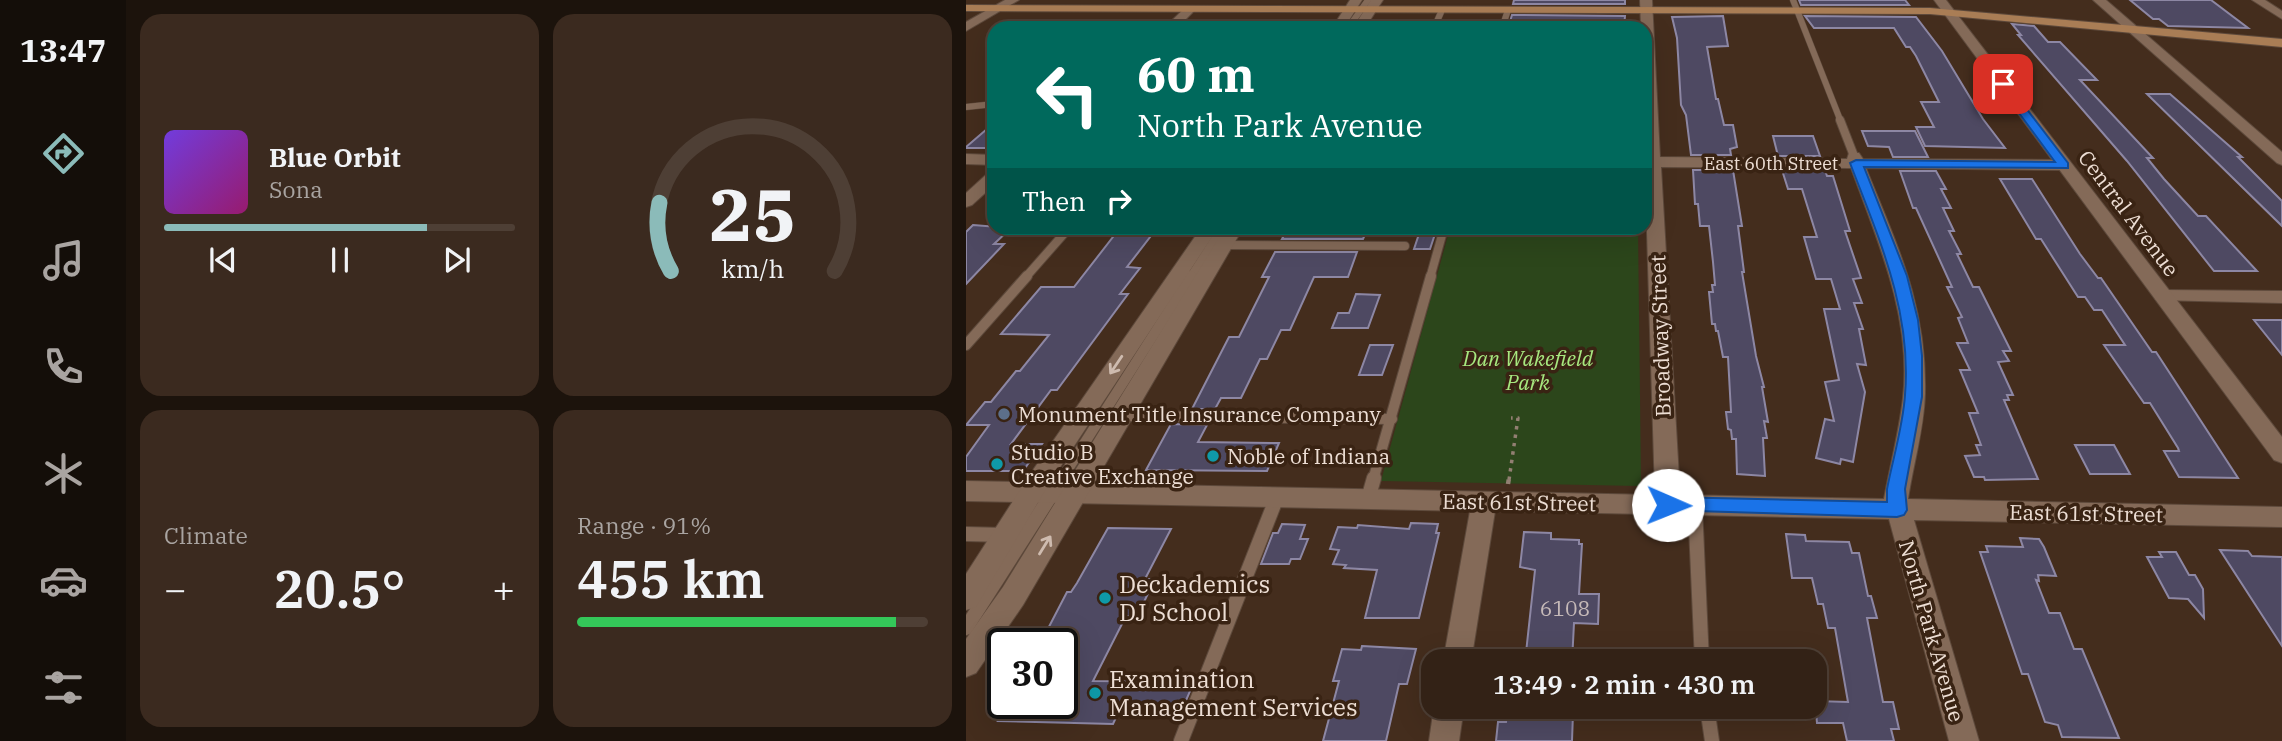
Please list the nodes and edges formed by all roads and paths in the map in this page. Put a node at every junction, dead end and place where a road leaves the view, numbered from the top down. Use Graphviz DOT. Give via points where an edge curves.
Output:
graph roads {
  1 [pos="1013,0"];
  2 [pos="2099,0"];
  3 [pos="2258,0"];
  4 [pos="1364,5"];
  5 [pos="1647,5"];
  6 [pos="1795,5"];
  7 [pos="1945,6"];
  8 [pos="1507,7"];
  9 [pos="966,8"];
  10 [pos="995,8"];
  11 [pos="1190,9"];
  12 [pos="1441,10"];
  13 [pos="2282,16"];
  14 [pos="1177,21"];
  15 [pos="1346,21"];
  16 [pos="1353,21"];
  17 [pos="1437,21"];
  18 [pos="966,27"];
  19 [pos="2133,30"];
  20 [pos="2282,43"];
  21 [pos="987,105"];
  22 [pos="966,107"];
  23 [pos="966,159"];
  24 [pos="987,160"];
  25 [pos="1855,160"];
  26 [pos="2282,160"];
  27 [pos="1652,162"];
  28 [pos="2064,165"];
  29 [pos="987,182"];
  30 [pos="966,202"];
  31 [pos="1652,216"];
  32 [pos="1063,235"];
  33 [pos="1220,235"];
  34 [pos="1220,235"];
  35 [pos="1261,235"];
  36 [pos="1442,235"];
  37 [pos="1405,246"];
  38 [pos="2163,296"];
  39 [pos="2282,296"];
  40 [pos="966,345"];
  41 [pos="1121,416"];
  42 [pos="1511,418"];
  43 [pos="1392,419"];
  44 [pos="2282,454"];
  45 [pos="1508,486"];
  46 [pos="966,491"];
  47 [pos="1053,493"];
  48 [pos="1277,497"];
  49 [pos="1368,499"];
  50 [pos="1484,501"];
  51 [pos="1668,505"];
  52 [pos="1695,505"];
  53 [pos="1897,510"];
  54 [pos="2282,517"];
  55 [pos="966,534"];
  56 [pos="1004,535"];
  57 [pos="966,598"];
  58 [pos="966,628"];
  59 [pos="1459,649"];
  60 [pos="1701,649"];
  61 [pos="966,663"];
  62 [pos="1447,719"];
  63 [pos="1709,719"];
  64 [pos="1181,741"];
  65 [pos="1444,741"];
  66 [pos="1712,741"];
  67 [pos="1964,741"];
  1 -- 10 [label="street"];
  2 -- 19 [label="street"];
  3 -- 13 [label="street"];
  4 -- 11 [label="main road"];
  4 -- 12 [label="main road"];
  4 -- 15 [label="street"];
  4 -- 16 [label="lane"];
  5 -- 6 [label="main road"];
  5 -- 8 [label="main road"];
  6 -- 7 [label="main road"];
  6 -- 25 [label="lane"];
  7 -- 19 [label="main road"];
  7 -- 28 [label="street, Central Avenue"];
  8 -- 12 [label="main road"];
  9 -- 10 [label="main road"];
  10 -- 11 [label="main road"];
  10 -- 18 [label="street"];
  11 -- 14 [label="street"];
  12 -- 17 [label="lane"];
  19 -- 20 [label="main road"];
  19 -- 26 [label="street"];
  21 -- 22 [label="lane"];
  23 -- 24 [label="street"];
  25 -- 27 [label="street, East 60th Street"];
  25 -- 28 [label="street, East 60th Street"];
  25 -- 53 [label="street, North Park Avenue" via="1900,276 1911,320 1913,397 1896,489"];
  28 -- 38 [label="street, Central Avenue"];
  29 -- 30 [label="street"];
  31 -- 51 [label="street, Broadway Street"];
  32 -- 40 [label="lane"];
  33 -- 41 [label="street"];
  34 -- 47 [label="street"];
  35 -- 37 [label="lane"];
  36 -- 43 [label="lane"];
  38 -- 39 [label="street"];
  38 -- 44 [label="street, Central Avenue"];
  41 -- 43 [label="lane"];
  41 -- 47 [label="street"];
  42 -- 45 [label="path" via="1518,418"];
  43 -- 49 [label="lane"];
  46 -- 47 [label="street, East 61st Street"];
  47 -- 48 [label="street, East 61st Street"];
  47 -- 56 [label="street"];
  47 -- 58 [label="lane"];
  61 -- 47 [label="street, one-way" via="1013,596"];
  48 -- 49 [label="street, East 61st Street"];
  48 -- 64 [label="lane"];
  49 -- 50 [label="street, East 61st Street"];
  50 -- 51 [label="street, East 61st Street"];
  50 -- 59 [label="street"];
  51 -- 52 [label="street, East 61st Street"];
  52 -- 53 [label="street, East 61st Street"];
  52 -- 60 [label="lane"];
  53 -- 54 [label="street, East 61st Street"];
  53 -- 67 [label="street, North Park Avenue"];
  55 -- 56 [label="lane"];
  56 -- 57 [label="street"];
  62 -- 65 [label="street"];
  63 -- 66 [label="lane"];
}
